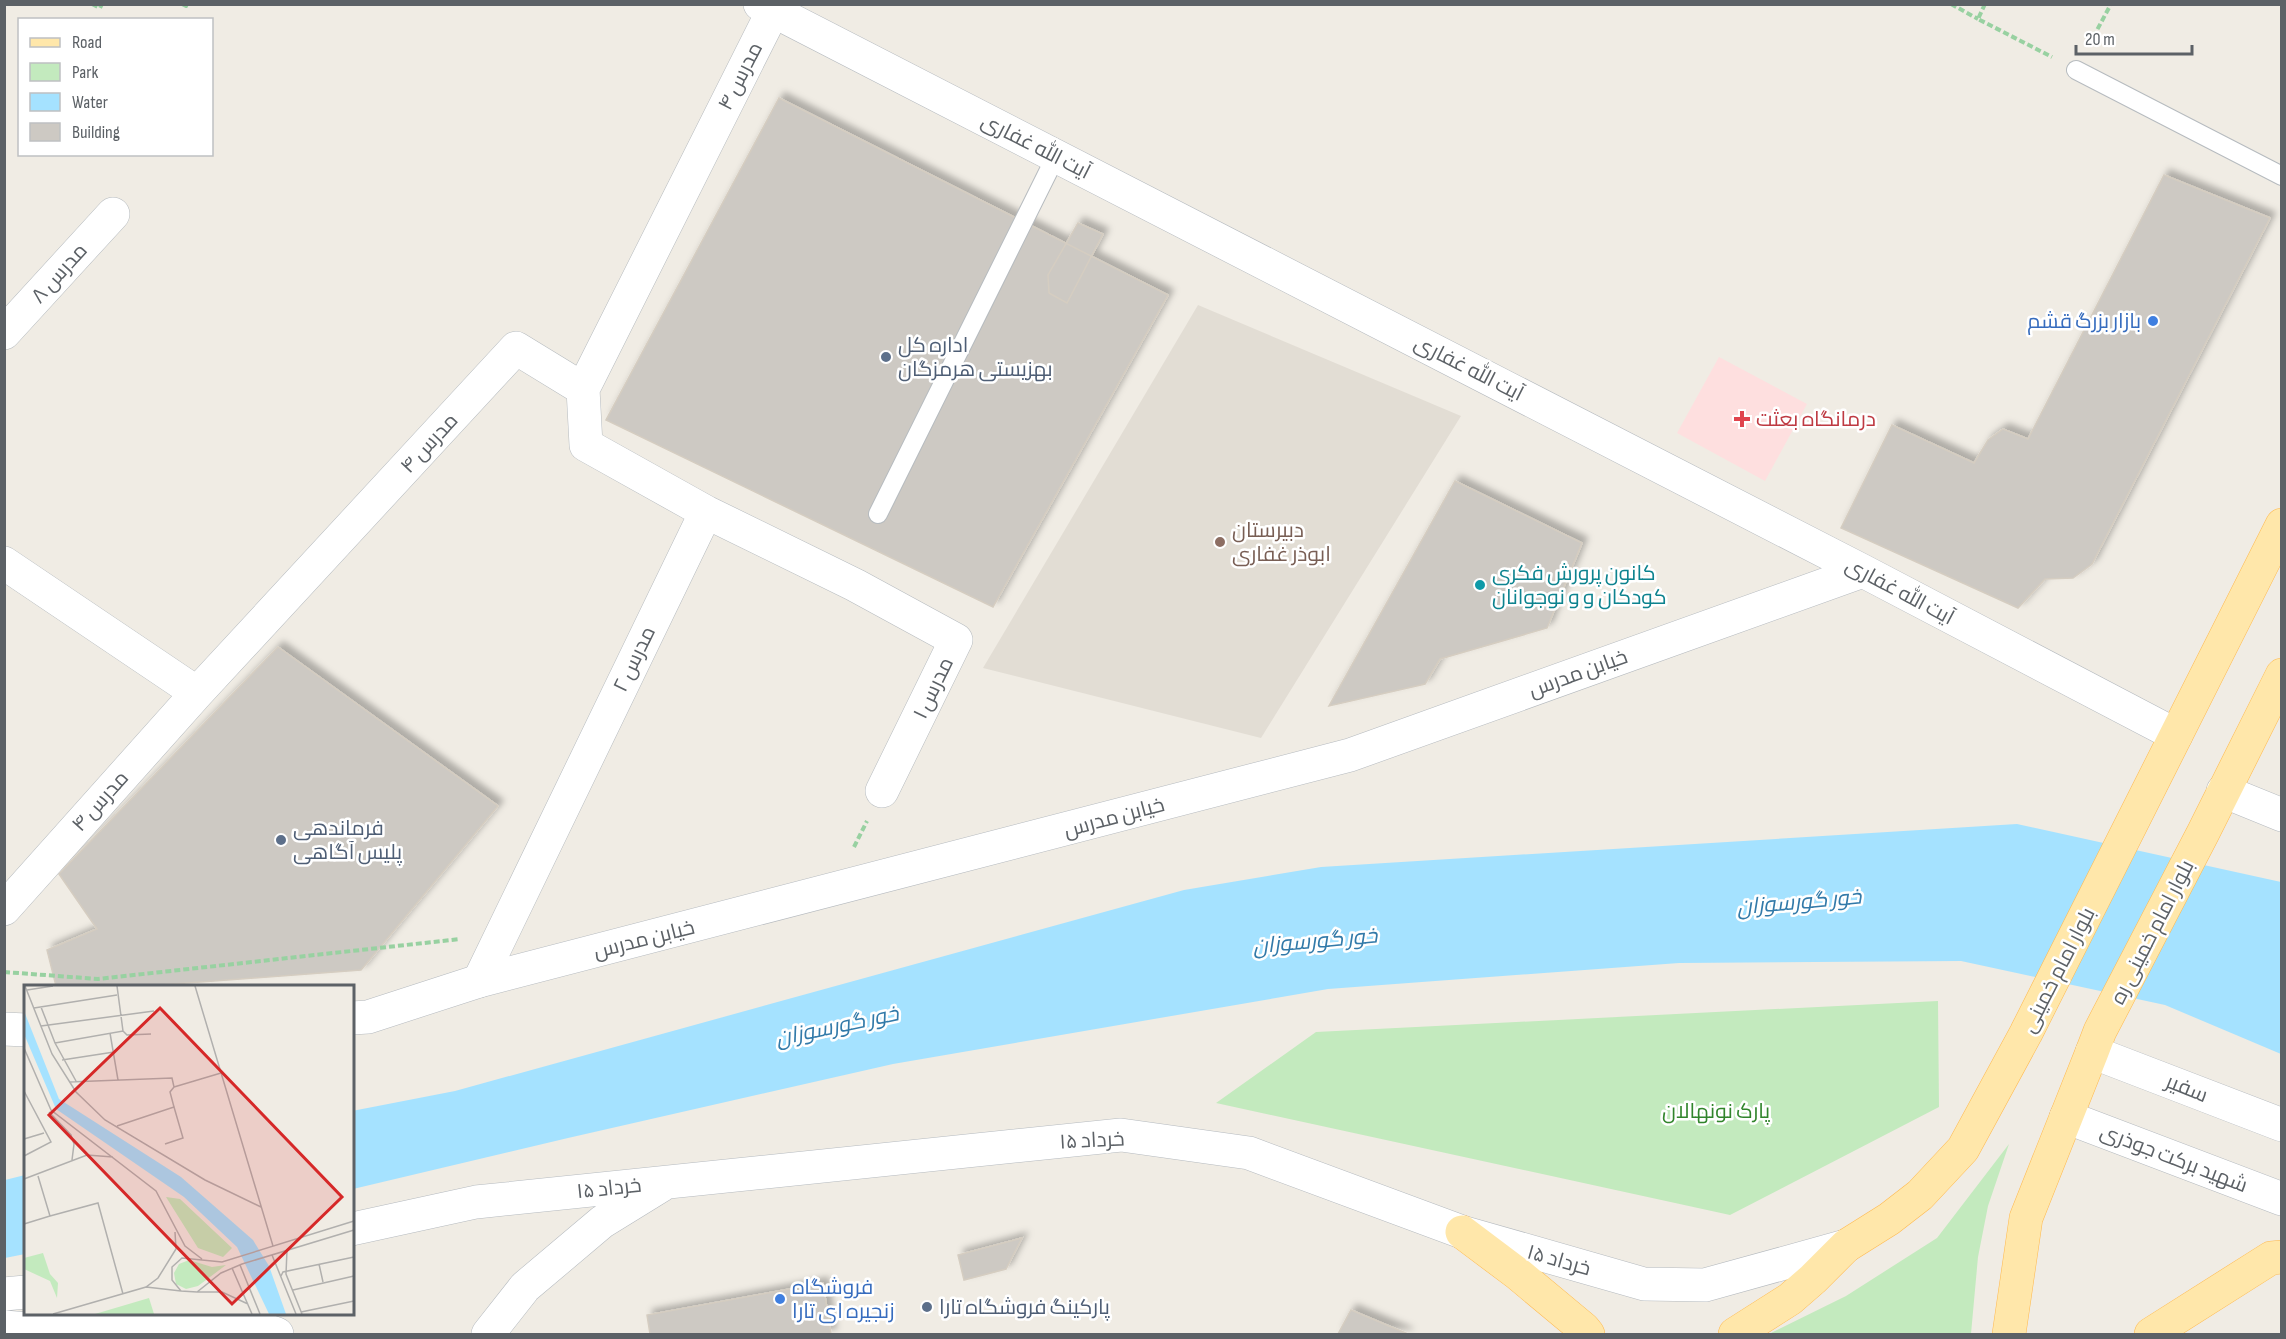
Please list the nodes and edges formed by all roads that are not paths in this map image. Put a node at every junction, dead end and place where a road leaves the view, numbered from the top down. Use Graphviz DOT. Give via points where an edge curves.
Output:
graph roads {
  1 [pos="766,8"];
  2 [pos="2076,70"];
  3 [pos="1056,156"];
  4 [pos="2282,176"];
  5 [pos="113,214"];
  6 [pos="4,333"];
  7 [pos="583,389"];
  8 [pos="706,512"];
  9 [pos="878,514"];
  10 [pos="2282,525"];
  11 [pos="4,563"];
  12 [pos="1863,571"];
  13 [pos="2282,675"];
  14 [pos="196,693"];
  15 [pos="2176,735"];
  16 [pos="882,791"];
  17 [pos="2223,791"];
  18 [pos="2282,814"];
  19 [pos="4,909"];
  20 [pos="479,981"];
  21 [pos="354,1018"];
  22 [pos="4,1029"];
  23 [pos="24,1030"];
  24 [pos="2096,1042"];
  25 [pos="2066,1117"];
  26 [pos="2282,1125"];
  27 [pos="668,1181"];
  28 [pos="2282,1199"];
  29 [pos="354,1228"];
  30 [pos="1462,1232"];
  31 [pos="1846,1246"];
  32 [pos="2282,1257"];
  33 [pos="24,1292"];
  34 [pos="4,1294"];
  35 [pos="4,1326"];
  36 [pos="277,1335"];
  37 [pos="488,1335"];
  38 [pos="1588,1335"];
  39 [pos="1735,1335"];
  40 [pos="2009,1335"];
  41 [pos="2151,1335"];
  1 -- 3 [label="street, آیت الله غفاری"];
  1 -- 7 [label="street, مدرس ۴"];
  2 -- 4 [label="lane"];
  3 -- 9 [label="lane"];
  3 -- 12 [label="street, آیت الله غفاری"];
  5 -- 6 [label="street, مدرس ۸"];
  7 -- 8 [label="street" via="586,445"];
  7 -- 14 [label="street, مدرس ۴" via="516,348"];
  8 -- 16 [label="street, مدرس ۱" via="956,640"];
  8 -- 20 [label="street, مدرس ۲"];
  10 -- 15 [label="main road, بلوار امام خمینی"];
  11 -- 14 [label="street"];
  12 -- 15 [label="street, آیت الله غفاری"];
  12 -- 20 [label="street, خیابن مدرس" via="1350,756"];
  13 -- 17 [label="main road"];
  14 -- 19 [label="street, مدرس ۴"];
  15 -- 31 [label="main road, بلوار امام خمینی" via="2026,1032 1962,1149 1920,1195"];
  17 -- 18 [label="street"];
  17 -- 24 [label="main road, بلوار امام خمینی ره"];
  20 -- 21 [label="street, خیابن مدرس" via="368,1017"];
  22 -- 23 [label="street"];
  24 -- 25 [label="main road"];
  24 -- 26 [label="street, سفیر"];
  25 -- 28 [label="street, شهید برکت جوذری"];
  25 -- 40 [label="main road" via="2026,1218"];
  27 -- 29 [label="street, ۱۵ خرداد" via="476,1202"];
  27 -- 30 [label="street, ۱۵ خرداد" via="1121,1136 1248,1153"];
  27 -- 37 [label="street" via="602,1222 525,1287"];
  30 -- 31 [label="street, ۱۵ خرداد" via="1644,1284 1705,1285"];
  30 -- 38 [label="main road"];
  31 -- 39 [label="main road, بلوار امام خمینی" via="1790,1299"];
  32 -- 41 [label="main road" via="2271,1258"];
  33 -- 34 [label="street"];
  35 -- 36 [label="street" via="63,1332 252,1325"];
}
